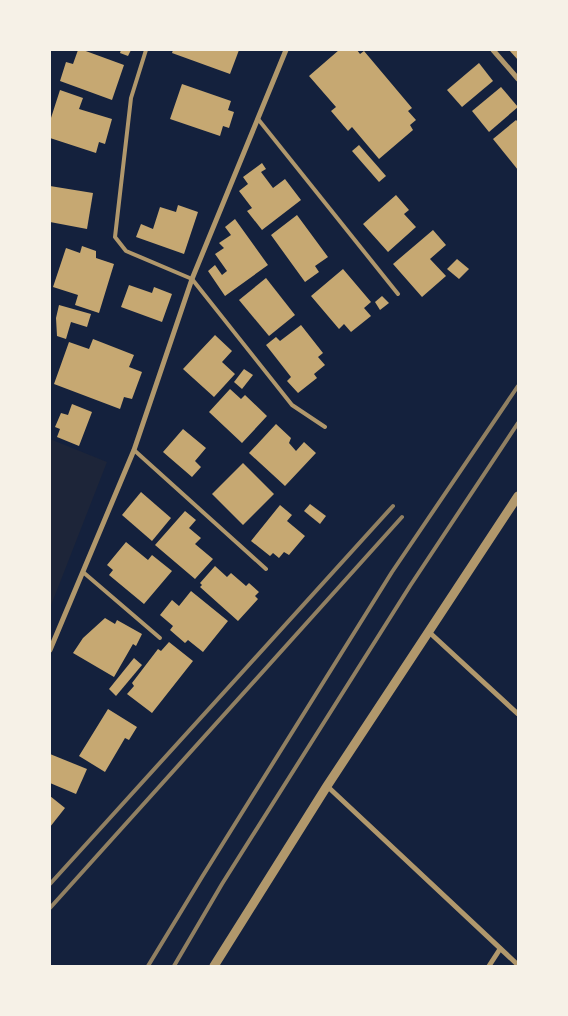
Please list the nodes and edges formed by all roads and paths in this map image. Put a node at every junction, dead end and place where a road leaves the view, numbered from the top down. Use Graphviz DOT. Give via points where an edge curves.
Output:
graph roads {
  1 [pos="146,50"];
  2 [pos="286,50"];
  3 [pos="493,50"];
  4 [pos="518,79"];
  5 [pos="258,119"];
  6 [pos="192,279"];
  7 [pos="398,294"];
  8 [pos="325,428"];
  9 [pos="134,450"];
  10 [pos="518,496"];
  11 [pos="266,569"];
  12 [pos="83,572"];
  13 [pos="429,632"];
  14 [pos="160,638"];
  15 [pos="50,650"];
  16 [pos="518,714"];
  17 [pos="328,786"];
  18 [pos="500,949"];
  19 [pos="518,965"];
  20 [pos="214,966"];
  21 [pos="489,966"];
  1 -- 6 [label="lane" via="131,98 115,237 126,251"];
  2 -- 5 [label="street"];
  3 -- 4 [label="street"];
  5 -- 6 [label="street"];
  5 -- 7 [label="lane"];
  6 -- 8 [label="lane" via="292,405"];
  6 -- 9 [label="street"];
  9 -- 11 [label="lane"];
  9 -- 12 [label="street"];
  10 -- 13 [label="street"];
  12 -- 14 [label="lane"];
  12 -- 15 [label="street"];
  13 -- 16 [label="street"];
  13 -- 17 [label="street"];
  17 -- 18 [label="street"];
  17 -- 20 [label="street"];
  18 -- 19 [label="street"];
  18 -- 21 [label="street"];
}
